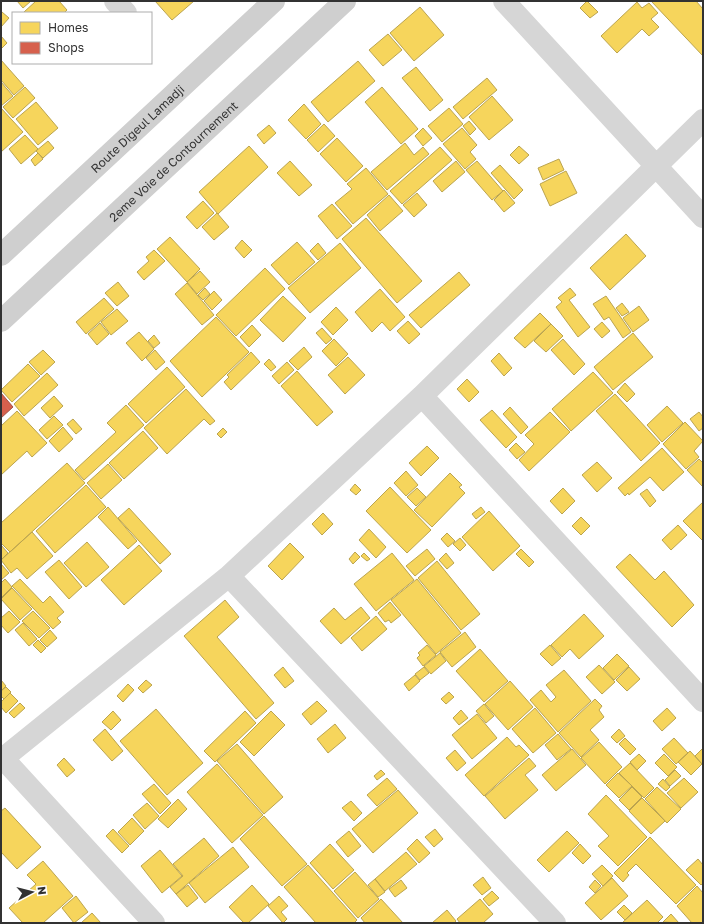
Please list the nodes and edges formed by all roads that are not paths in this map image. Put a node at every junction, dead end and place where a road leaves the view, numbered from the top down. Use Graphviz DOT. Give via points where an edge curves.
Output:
graph roads {
  1 [pos="115,1"];
  2 [pos="274,1"];
  3 [pos="345,1"];
  4 [pos="504,1"];
  5 [pos="125,12"];
  6 [pos="703,120"];
  7 [pos="655,166"];
  8 [pos="703,217"];
  9 [pos="1,255"];
  10 [pos="1,321"];
  11 [pos="422,396"];
  12 [pos="229,576"];
  13 [pos="703,701"];
  14 [pos="2,758"];
  15 [pos="154,923"];
  16 [pos="555,923"];
  1 -- 5 [label="street"];
  2 -- 9 [label="main road, Route Digeul Lamadji"];
  3 -- 10 [label="main road, 2eme Voie de Contournement"];
  4 -- 7 [label="street"];
  6 -- 7 [label="street"];
  7 -- 8 [label="street"];
  7 -- 11 [label="street"];
  11 -- 12 [label="street"];
  11 -- 13 [label="street"];
  12 -- 14 [label="street"];
  12 -- 16 [label="street"];
  14 -- 15 [label="street"];
}
